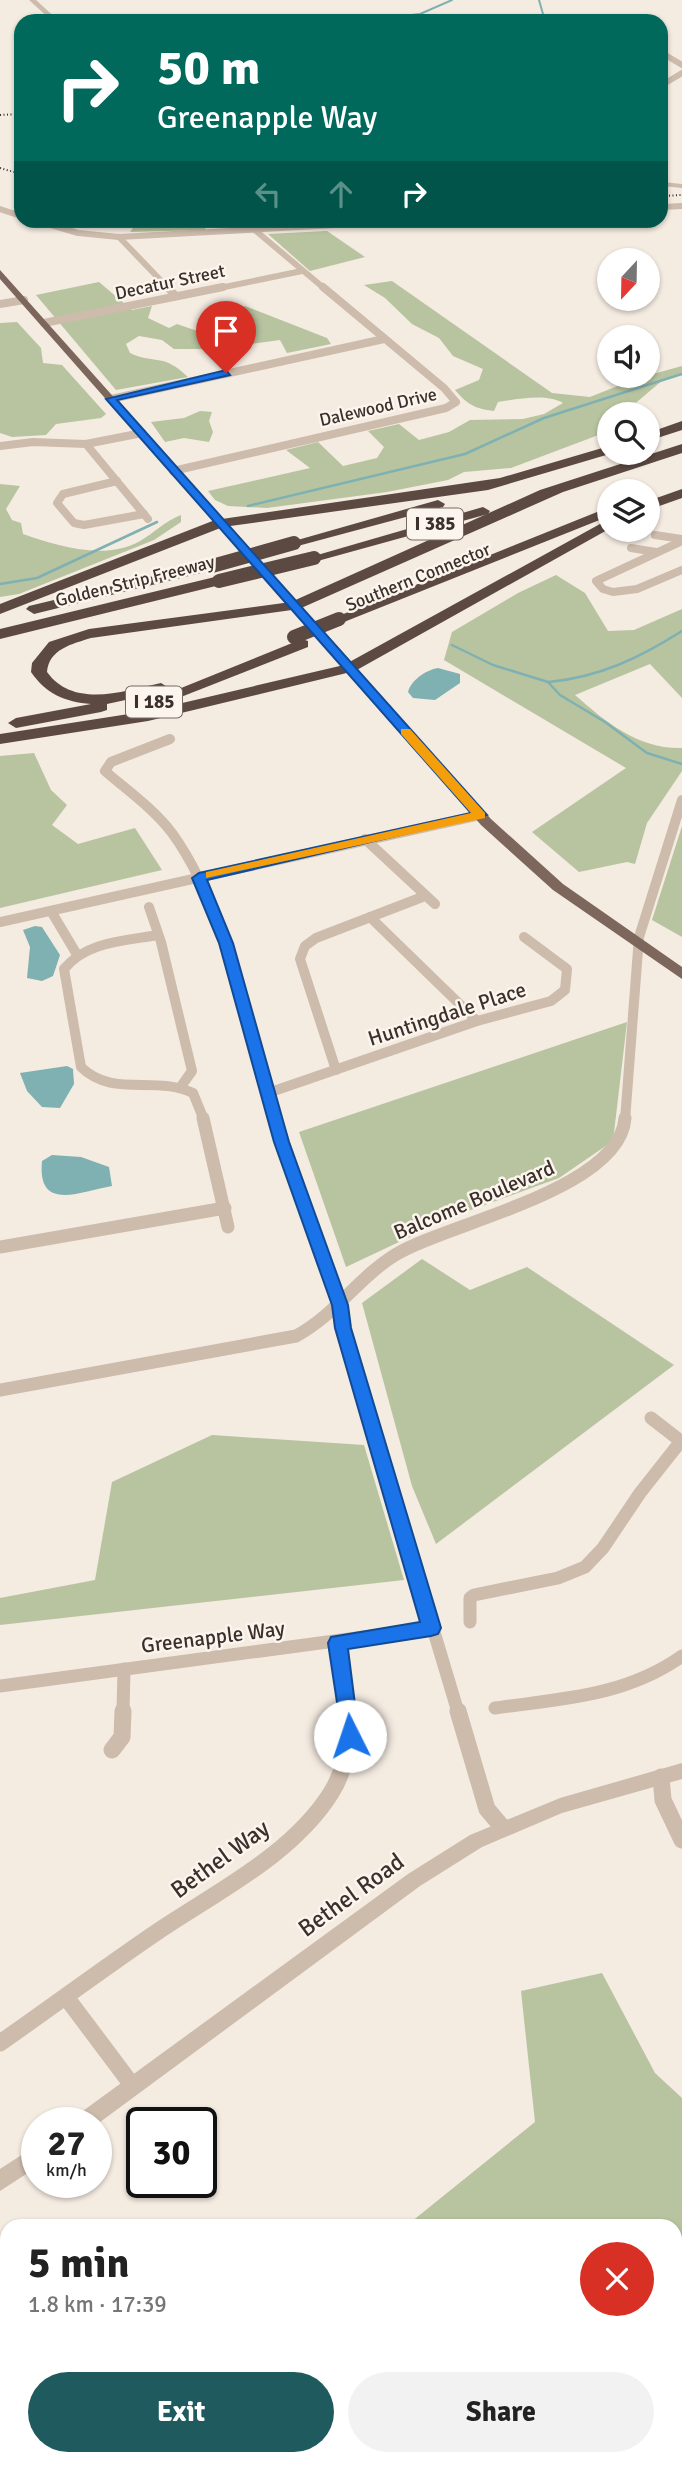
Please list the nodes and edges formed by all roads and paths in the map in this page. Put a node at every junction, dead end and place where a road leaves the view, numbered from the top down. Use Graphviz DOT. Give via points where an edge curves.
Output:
graph roads {
  1 [pos="32,0"];
  2 [pos="48,14"];
  3 [pos="61,228"];
  4 [pos="302,228"];
  5 [pos="256,231"];
  6 [pos="119,237"];
  7 [pos="302,271"];
  8 [pos="0,273"];
  9 [pos="176,296"];
  10 [pos="24,300"];
  11 [pos="0,304"];
  12 [pos="44,323"];
  13 [pos="384,339"];
  14 [pos="111,399"];
  15 [pos="682,425"];
  16 [pos="142,433"];
  17 [pos="660,433"];
  18 [pos="86,444"];
  19 [pos="0,446"];
  20 [pos="682,447"];
  21 [pos="597,454"];
  22 [pos="173,471"];
  23 [pos="117,481"];
  24 [pos="501,482"];
  25 [pos="682,483"];
  26 [pos="557,490"];
  27 [pos="660,491"];
  28 [pos="682,493"];
  29 [pos="660,501"];
  30 [pos="146,517"];
  31 [pos="597,517"];
  32 [pos="220,523"];
  33 [pos="597,527"];
  34 [pos="597,529"];
  35 [pos="660,536"];
  36 [pos="682,540"];
  37 [pos="631,548"];
  38 [pos="657,552"];
  39 [pos="682,570"];
  40 [pos="294,606"];
  41 [pos="0,609"];
  42 [pos="0,616"];
  43 [pos="342,623"];
  44 [pos="0,634"];
  45 [pos="298,641"];
  46 [pos="349,668"];
  47 [pos="160,688"];
  48 [pos="0,725"];
  49 [pos="0,738"];
  50 [pos="170,739"];
  51 [pos="682,800"];
  52 [pos="480,815"];
  53 [pos="365,839"];
  54 [pos="199,878"];
  55 [pos="425,896"];
  56 [pos="435,904"];
  57 [pos="149,907"];
  58 [pos="51,911"];
  59 [pos="370,917"];
  60 [pos="0,922"];
  61 [pos="158,935"];
  62 [pos="524,937"];
  63 [pos="639,946"];
  64 [pos="76,953"];
  65 [pos="682,974"];
  66 [pos="477,1021"];
  67 [pos="336,1070"];
  68 [pos="182,1085"];
  69 [pos="268,1093"];
  70 [pos="225,1208"];
  71 [pos="228,1227"];
  72 [pos="0,1247"];
  73 [pos="340,1305"];
  74 [pos="0,1390"];
  75 [pos="651,1418"];
  76 [pos="681,1442"];
  77 [pos="470,1622"];
  78 [pos="431,1628"];
  79 [pos="338,1643"];
  80 [pos="682,1656"];
  81 [pos="124,1669"];
  82 [pos="0,1686"];
  83 [pos="495,1708"];
  84 [pos="112,1750"];
  85 [pos="682,1771"];
  86 [pos="661,1777"];
  87 [pos="503,1828"];
  88 [pos="682,1840"];
  89 [pos="66,1997"];
  90 [pos="0,2043"];
  91 [pos="132,2085"];
  92 [pos="104,2107"];
  93 [pos="21,2166"];
  94 [pos="0,2181"];
  1 -- 2 [label="street"];
  3 -- 6 [label="street"];
  4 -- 5 [label="street"];
  5 -- 6 [label="street"];
  5 -- 7 [label="street, Dalewood Drive"];
  6 -- 9 [label="street"];
  7 -- 9 [label="street, Decatur Street"];
  7 -- 13 [label="street, Dalewood Drive"];
  8 -- 10 [label="main road"];
  9 -- 12 [label="street, Decatur Street"];
  10 -- 11 [label="street"];
  10 -- 12 [label="main road"];
  12 -- 14 [label="main road"];
  13 -- 14 [label="street"];
  13 -- 22 [label="street, Dalewood Drive" via="450,393 455,403"];
  14 -- 16 [label="main road"];
  15 -- 17 [label="highway"];
  16 -- 18 [label="street"];
  16 -- 22 [label="main road"];
  18 -- 19 [label="street"];
  18 -- 23 [label="street"];
  20 -- 26 [label="highway, Golden Strip Freeway / I 385"];
  21 -- 24 [label="highway, Golden Strip Freeway / I 385"];
  22 -- 32 [label="main road"];
  23 -- 30 [label="street"];
  23 -- 30 [label="street" via="63,494 57,503 74,523 84,525"];
  24 -- 32 [label="highway"];
  24 -- 42 [label="highway, Golden Strip Freeway / I 385, bridge" via="212,566"];
  25 -- 27 [label="highway"];
  26 -- 40 [label="highway"];
  26 -- 44 [label="highway, Golden Strip Freeway / I 385, bridge" via="314,558"];
  28 -- 29 [label="highway"];
  31 -- 43 [label="highway, Southern Connector / I 185"];
  32 -- 40 [label="main road"];
  32 -- 41 [label="highway"];
  33 -- 43 [label="highway, Southern Connector / I 185"];
  34 -- 46 [label="highway"];
  35 -- 36 [label="street"];
  36 -- 38 [label="street"];
  37 -- 38 [label="street"];
  38 -- 39 [label="street" via="598,578 596,584 632,592"];
  40 -- 46 [label="main road"];
  40 -- 47 [label="highway" via="89,634 55,645 40,663 39,671 49,687 76,698 104,700"];
  43 -- 45 [label="highway, Southern Connector / I 185"];
  45 -- 47 [label="highway, Southern Connector / I 185"];
  45 -- 49 [label="highway, Southern Connector / I 185" via="141,706"];
  46 -- 49 [label="highway" via="148,716"];
  46 -- 52 [label="main road"];
  47 -- 48 [label="highway, Southern Connector / I 185" via="103,706"];
  50 -- 54 [label="street" via="111,762 105,771 156,814"];
  51 -- 63 [label="street, Balcome Boulevard"];
  52 -- 53 [label="street"];
  52 -- 63 [label="main road" via="558,887"];
  53 -- 54 [label="street"];
  53 -- 55 [label="street"];
  54 -- 58 [label="street"];
  54 -- 69 [label="street" via="226,943"];
  55 -- 56 [label="street"];
  55 -- 59 [label="street"];
  57 -- 61 [label="street"];
  58 -- 60 [label="street"];
  58 -- 64 [label="street"];
  59 -- 66 [label="street"];
  59 -- 67 [label="street" via="316,938 305,946 300,959"];
  61 -- 64 [label="street"];
  61 -- 68 [label="street" via="192,1070"];
  62 -- 66 [label="street, Huntingdale Place" via="567,969 565,990 551,1001"];
  63 -- 65 [label="main road"];
  63 -- 73 [label="street, Balcome Boulevard" via="626,1117 613,1148 591,1168 558,1187 397,1253 368,1274"];
  64 -- 68 [label="street" via="64,969 81,1067 87,1075 109,1085 158,1081"];
  66 -- 67 [label="street, Huntingdale Place"];
  67 -- 69 [label="street, Huntingdale Place"];
  68 -- 70 [label="street" via="193,1093 202,1113"];
  69 -- 73 [label="street"];
  70 -- 71 [label="street"];
  70 -- 72 [label="street"];
  73 -- 74 [label="street, Balcome Boulevard" via="320,1324 284,1340"];
  73 -- 78 [label="street"];
  75 -- 76 [label="street"];
  76 -- 77 [label="street" via="592,1561 558,1578 474,1594"];
  78 -- 79 [label="street, Greenapple Way"];
  78 -- 87 [label="street" via="487,1809"];
  79 -- 81 [label="street, Greenapple Way"];
  79 -- 89 [label="street, Bethel Way" via="350,1736 344,1768 328,1798 281,1846"];
  80 -- 83 [label="street" via="624,1686"];
  81 -- 82 [label="street, Greenapple Way"];
  81 -- 84 [label="street" via="122,1737"];
  85 -- 86 [label="street, Bethel Road"];
  86 -- 87 [label="street, Bethel Road"];
  86 -- 88 [label="street" via="663,1800"];
  87 -- 91 [label="street, Bethel Road" via="414,1880"];
  89 -- 90 [label="street, Bethel Way"];
  89 -- 91 [label="street"];
  91 -- 92 [label="street, Bethel Road"];
  93 -- 94 [label="street"];
}
